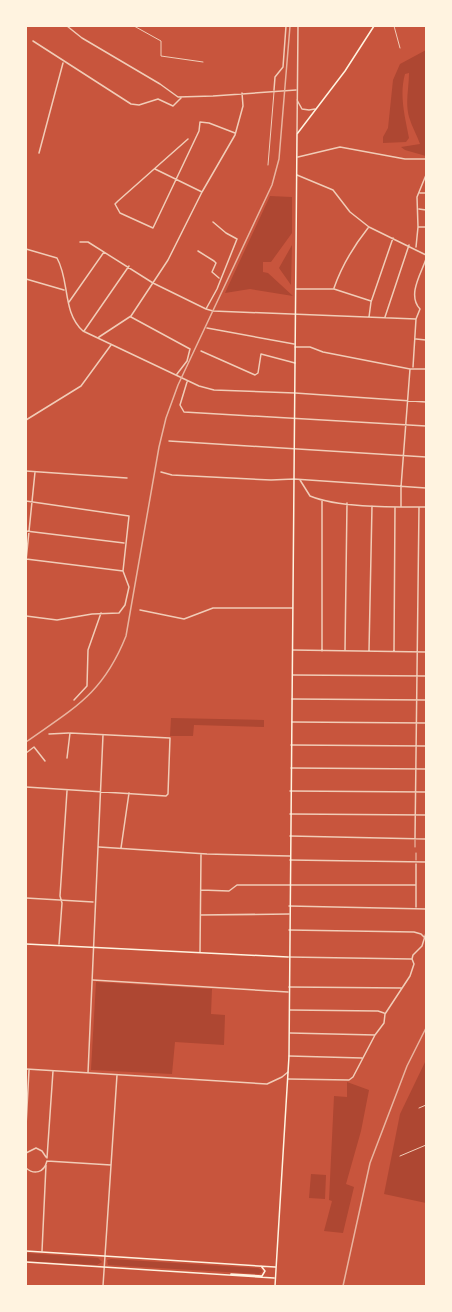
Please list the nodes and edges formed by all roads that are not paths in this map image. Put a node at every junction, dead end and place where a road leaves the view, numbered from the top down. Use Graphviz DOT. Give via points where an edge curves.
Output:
graph roads {
  1 [pos="67,26"];
  2 [pos="134,26"];
  3 [pos="286,26"];
  4 [pos="298,26"];
  5 [pos="374,26"];
  6 [pos="394,26"];
  7 [pos="33,41"];
  8 [pos="400,48"];
  9 [pos="64,62"];
  10 [pos="204,62"];
  11 [pos="274,90"];
  12 [pos="297,90"];
  13 [pos="242,93"];
  14 [pos="182,97"];
  15 [pos="297,99"];
  16 [pos="315,109"];
  17 [pos="235,133"];
  18 [pos="297,134"];
  19 [pos="188,139"];
  20 [pos="39,153"];
  21 [pos="297,158"];
  22 [pos="426,159"];
  23 [pos="268,165"];
  24 [pos="154,168"];
  25 [pos="297,174"];
  26 [pos="426,174"];
  27 [pos="176,180"];
  28 [pos="202,192"];
  29 [pos="419,193"];
  30 [pos="426,193"];
  31 [pos="418,209"];
  32 [pos="426,210"];
  33 [pos="213,222"];
  34 [pos="418,226"];
  35 [pos="369,227"];
  36 [pos="426,227"];
  37 [pos="393,238"];
  38 [pos="80,242"];
  39 [pos="409,244"];
  40 [pos="416,248"];
  41 [pos="26,249"];
  42 [pos="104,251"];
  43 [pos="198,251"];
  44 [pos="426,255"];
  45 [pos="426,259"];
  46 [pos="129,266"];
  47 [pos="26,279"];
  48 [pos="220,279"];
  49 [pos="153,283"];
  50 [pos="296,289"];
  51 [pos="334,289"];
  52 [pos="65,291"];
  53 [pos="372,302"];
  54 [pos="68,304"];
  55 [pos="426,306"];
  56 [pos="206,309"];
  57 [pos="420,309"];
  58 [pos="296,315"];
  59 [pos="130,316"];
  60 [pos="368,317"];
  61 [pos="384,318"];
  62 [pos="416,319"];
  63 [pos="207,328"];
  64 [pos="83,331"];
  65 [pos="98,338"];
  66 [pos="415,339"];
  67 [pos="426,340"];
  68 [pos="111,344"];
  69 [pos="295,346"];
  70 [pos="201,351"];
  71 [pos="295,363"];
  72 [pos="411,368"];
  73 [pos="426,369"];
  74 [pos="176,375"];
  75 [pos="188,381"];
  76 [pos="295,393"];
  77 [pos="407,401"];
  78 [pos="426,402"];
  79 [pos="295,417"];
  80 [pos="26,420"];
  81 [pos="405,424"];
  82 [pos="426,426"];
  83 [pos="169,441"];
  84 [pos="294,450"];
  85 [pos="403,455"];
  86 [pos="426,457"];
  87 [pos="26,471"];
  88 [pos="35,471"];
  89 [pos="160,472"];
  90 [pos="127,478"];
  91 [pos="294,478"];
  92 [pos="300,480"];
  93 [pos="401,487"];
  94 [pos="426,488"];
  95 [pos="322,500"];
  96 [pos="26,501"];
  97 [pos="33,502"];
  98 [pos="347,503"];
  99 [pos="372,506"];
  100 [pos="395,507"];
  101 [pos="401,507"];
  102 [pos="419,507"];
  103 [pos="426,507"];
  104 [pos="27,531"];
  105 [pos="125,543"];
  106 [pos="26,560"];
  107 [pos="123,571"];
  108 [pos="292,608"];
  109 [pos="140,610"];
  110 [pos="101,613"];
  111 [pos="26,616"];
  112 [pos="292,650"];
  113 [pos="322,651"];
  114 [pos="345,651"];
  115 [pos="369,651"];
  116 [pos="394,651"];
  117 [pos="417,652"];
  118 [pos="426,652"];
  119 [pos="292,675"];
  120 [pos="417,676"];
  121 [pos="426,676"];
  122 [pos="291,699"];
  123 [pos="74,700"];
  124 [pos="417,700"];
  125 [pos="426,700"];
  126 [pos="291,722"];
  127 [pos="417,723"];
  128 [pos="426,723"];
  129 [pos="70,733"];
  130 [pos="49,734"];
  131 [pos="103,735"];
  132 [pos="291,745"];
  133 [pos="417,746"];
  134 [pos="426,746"];
  135 [pos="26,753"];
  136 [pos="68,758"];
  137 [pos="45,761"];
  138 [pos="291,768"];
  139 [pos="417,769"];
  140 [pos="426,769"];
  141 [pos="26,788"];
  142 [pos="67,790"];
  143 [pos="290,791"];
  144 [pos="100,792"];
  145 [pos="416,792"];
  146 [pos="426,792"];
  147 [pos="129,793"];
  148 [pos="290,814"];
  149 [pos="416,815"];
  150 [pos="426,815"];
  151 [pos="290,836"];
  152 [pos="415,838"];
  153 [pos="426,839"];
  154 [pos="98,847"];
  155 [pos="415,847"];
  156 [pos="121,849"];
  157 [pos="416,853"];
  158 [pos="201,854"];
  159 [pos="290,856"];
  160 [pos="290,860"];
  161 [pos="416,862"];
  162 [pos="426,862"];
  163 [pos="290,885"];
  164 [pos="416,885"];
  165 [pos="201,890"];
  166 [pos="26,898"];
  167 [pos="61,900"];
  168 [pos="94,902"];
  169 [pos="289,906"];
  170 [pos="417,908"];
  171 [pos="426,909"];
  172 [pos="289,914"];
  173 [pos="200,915"];
  174 [pos="289,930"];
  175 [pos="426,933"];
  176 [pos="424,938"];
  177 [pos="26,944"];
  178 [pos="59,945"];
  179 [pos="95,947"];
  180 [pos="200,953"];
  181 [pos="289,957"];
  182 [pos="412,959"];
  183 [pos="93,980"];
  184 [pos="289,987"];
  185 [pos="403,988"];
  186 [pos="289,992"];
  187 [pos="289,1011"];
  188 [pos="385,1014"];
  189 [pos="289,1033"];
  190 [pos="375,1035"];
  191 [pos="289,1056"];
  192 [pos="362,1058"];
  193 [pos="27,1069"];
  194 [pos="54,1071"];
  195 [pos="288,1072"];
  196 [pos="88,1073"];
  197 [pos="117,1074"];
  198 [pos="287,1079"];
  199 [pos="426,1105"];
  200 [pos="419,1108"];
  201 [pos="26,1126"];
  202 [pos="426,1145"];
  203 [pos="26,1153"];
  204 [pos="400,1156"];
  205 [pos="47,1159"];
  206 [pos="46,1165"];
  207 [pos="111,1165"];
  208 [pos="26,1168"];
  209 [pos="26,1251"];
  210 [pos="42,1252"];
  211 [pos="105,1256"];
  212 [pos="26,1262"];
  213 [pos="260,1266"];
  214 [pos="104,1267"];
  215 [pos="276,1267"];
  216 [pos="225,1274"];
  217 [pos="275,1278"];
  218 [pos="103,1287"];
  219 [pos="275,1287"];
  1 -- 14 [label="street"];
  2 -- 10 [label="lane" via="161,40 161,56"];
  3 -- 11 [label="street" via="283,67 275,77"];
  4 -- 12 [label="street"];
  5 -- 16 [label="main road" via="345,72"];
  6 -- 8 [label="lane"];
  7 -- 9 [label="street"];
  9 -- 14 [label="street" via="131,104 158,99 173,106"];
  9 -- 20 [label="street"];
  11 -- 12 [label="street"];
  11 -- 13 [label="street"];
  11 -- 23 [label="lane"];
  12 -- 15 [label="street"];
  13 -- 14 [label="street"];
  13 -- 17 [label="street" via="243,106"];
  15 -- 16 [label="street" via="302,109"];
  15 -- 18 [label="street"];
  16 -- 18 [label="main road"];
  17 -- 27 [label="street" via="200,122"];
  17 -- 28 [label="street"];
  18 -- 21 [label="main road"];
  19 -- 24 [label="street"];
  21 -- 22 [label="street" via="340,147"];
  21 -- 25 [label="main road"];
  24 -- 27 [label="street"];
  24 -- 27 [label="street" via="115,204 120,213 153,228"];
  25 -- 35 [label="street" via="333,190 350,212"];
  25 -- 50 [label="main road"];
  26 -- 29 [label="street"];
  27 -- 28 [label="street"];
  28 -- 49 [label="street"];
  29 -- 30 [label="street"];
  29 -- 31 [label="street"];
  31 -- 32 [label="street"];
  31 -- 34 [label="street"];
  33 -- 48 [label="street" via="237,239"];
  34 -- 36 [label="street"];
  34 -- 40 [label="street"];
  35 -- 37 [label="street"];
  35 -- 51 [label="street" via="342,266"];
  37 -- 39 [label="street"];
  37 -- 53 [label="street"];
  38 -- 42 [label="street"];
  39 -- 40 [label="street"];
  39 -- 61 [label="street"];
  40 -- 44 [label="street"];
  41 -- 52 [label="street" via="57,258"];
  42 -- 46 [label="street"];
  42 -- 54 [label="street"];
  43 -- 48 [label="street" via="216,263 212,272"];
  45 -- 57 [label="street" via="414,293"];
  46 -- 49 [label="street"];
  46 -- 64 [label="street"];
  47 -- 52 [label="street"];
  48 -- 56 [label="street"];
  49 -- 56 [label="street"];
  49 -- 59 [label="street"];
  50 -- 51 [label="street"];
  50 -- 58 [label="main road"];
  51 -- 53 [label="street"];
  52 -- 54 [label="street"];
  53 -- 60 [label="street"];
  54 -- 64 [label="street" via="76,325"];
  55 -- 57 [label="street"];
  56 -- 58 [label="street"];
  57 -- 62 [label="street"];
  58 -- 60 [label="street"];
  58 -- 69 [label="main road"];
  59 -- 65 [label="street"];
  59 -- 74 [label="street" via="190,349 187,362"];
  60 -- 61 [label="street"];
  61 -- 62 [label="street"];
  62 -- 66 [label="street"];
  63 -- 69 [label="street"];
  64 -- 65 [label="street"];
  65 -- 68 [label="street"];
  66 -- 67 [label="street"];
  66 -- 72 [label="street"];
  68 -- 74 [label="street"];
  68 -- 80 [label="street" via="81,386"];
  69 -- 71 [label="main road"];
  69 -- 72 [label="street"];
  70 -- 71 [label="street" via="255,375 261,354"];
  71 -- 76 [label="main road"];
  72 -- 73 [label="street"];
  72 -- 77 [label="street"];
  74 -- 75 [label="street"];
  75 -- 76 [label="street" via="214,390"];
  75 -- 79 [label="street" via="180,405 184,412"];
  76 -- 77 [label="street"];
  76 -- 79 [label="main road"];
  77 -- 78 [label="street"];
  77 -- 81 [label="street"];
  79 -- 81 [label="street"];
  79 -- 84 [label="main road"];
  81 -- 82 [label="street"];
  81 -- 85 [label="street"];
  83 -- 84 [label="street"];
  84 -- 85 [label="street"];
  84 -- 91 [label="main road"];
  85 -- 86 [label="street"];
  85 -- 93 [label="street"];
  87 -- 88 [label="street"];
  88 -- 90 [label="street"];
  88 -- 97 [label="street"];
  89 -- 91 [label="street" via="254,480"];
  91 -- 92 [label="street"];
  91 -- 108 [label="main road"];
  92 -- 93 [label="street"];
  92 -- 95 [label="street" via="310,496"];
  93 -- 94 [label="street"];
  93 -- 101 [label="street"];
  95 -- 98 [label="street"];
  95 -- 113 [label="street"];
  96 -- 97 [label="street"];
  97 -- 104 [label="street"];
  97 -- 105 [label="street" via="128,515"];
  98 -- 99 [label="street"];
  98 -- 114 [label="street"];
  99 -- 100 [label="street"];
  99 -- 115 [label="street"];
  100 -- 101 [label="street"];
  100 -- 116 [label="street"];
  101 -- 102 [label="street"];
  102 -- 103 [label="street"];
  102 -- 117 [label="street"];
  104 -- 105 [label="street"];
  104 -- 106 [label="street"];
  105 -- 107 [label="street"];
  106 -- 107 [label="street"];
  107 -- 110 [label="street" via="129,587 125,605 119,613"];
  108 -- 109 [label="street" via="213,608 184,619"];
  108 -- 112 [label="main road"];
  110 -- 111 [label="street" via="57,621"];
  110 -- 123 [label="street" via="88,651 87,686"];
  112 -- 113 [label="street"];
  112 -- 119 [label="main road"];
  113 -- 114 [label="street"];
  114 -- 115 [label="street"];
  115 -- 116 [label="street"];
  116 -- 117 [label="street"];
  117 -- 118 [label="street"];
  117 -- 120 [label="street"];
  119 -- 120 [label="street"];
  119 -- 122 [label="main road"];
  120 -- 121 [label="street"];
  120 -- 124 [label="street"];
  122 -- 124 [label="street"];
  122 -- 126 [label="main road"];
  124 -- 125 [label="street"];
  124 -- 127 [label="street"];
  126 -- 127 [label="street"];
  126 -- 132 [label="main road"];
  127 -- 128 [label="street"];
  127 -- 133 [label="street"];
  129 -- 130 [label="street"];
  129 -- 131 [label="street"];
  129 -- 136 [label="street"];
  131 -- 144 [label="street"];
  131 -- 147 [label="street" via="170,738 168,794"];
  132 -- 133 [label="street"];
  132 -- 138 [label="main road"];
  133 -- 134 [label="street"];
  133 -- 139 [label="street"];
  135 -- 137 [label="street" via="34,747"];
  138 -- 139 [label="street"];
  138 -- 143 [label="main road"];
  139 -- 140 [label="street"];
  139 -- 145 [label="street"];
  141 -- 142 [label="street"];
  142 -- 144 [label="street"];
  142 -- 167 [label="street"];
  143 -- 145 [label="street"];
  143 -- 148 [label="main road"];
  144 -- 147 [label="street"];
  144 -- 154 [label="street"];
  145 -- 146 [label="street"];
  145 -- 149 [label="street"];
  147 -- 156 [label="street"];
  148 -- 149 [label="street"];
  148 -- 151 [label="main road"];
  149 -- 150 [label="street"];
  149 -- 152 [label="street"];
  151 -- 152 [label="street"];
  151 -- 159 [label="main road"];
  152 -- 153 [label="street"];
  152 -- 155 [label="lane"];
  154 -- 156 [label="street"];
  154 -- 168 [label="street"];
  156 -- 158 [label="street"];
  157 -- 161 [label="lane"];
  158 -- 159 [label="street"];
  158 -- 165 [label="street"];
  159 -- 160 [label="main road"];
  160 -- 161 [label="street"];
  160 -- 163 [label="main road"];
  161 -- 162 [label="street"];
  161 -- 164 [label="street"];
  163 -- 164 [label="street"];
  163 -- 165 [label="street"];
  163 -- 169 [label="main road"];
  164 -- 170 [label="street"];
  165 -- 173 [label="street"];
  166 -- 167 [label="street"];
  167 -- 168 [label="street"];
  167 -- 178 [label="street"];
  168 -- 179 [label="street"];
  169 -- 170 [label="street"];
  169 -- 172 [label="main road"];
  170 -- 171 [label="street"];
  172 -- 173 [label="street"];
  172 -- 174 [label="main road"];
  173 -- 180 [label="street"];
  174 -- 176 [label="street" via="414,932"];
  174 -- 181 [label="main road"];
  175 -- 176 [label="street"];
  176 -- 182 [label="street"];
  177 -- 178 [label="main road"];
  178 -- 179 [label="main road"];
  179 -- 180 [label="main road"];
  179 -- 183 [label="street"];
  180 -- 181 [label="main road"];
  181 -- 182 [label="street"];
  181 -- 184 [label="main road"];
  182 -- 185 [label="street" via="414,964"];
  183 -- 186 [label="street"];
  183 -- 196 [label="street"];
  184 -- 185 [label="street"];
  184 -- 186 [label="main road"];
  185 -- 188 [label="street"];
  186 -- 187 [label="main road"];
  187 -- 188 [label="street"];
  187 -- 189 [label="main road"];
  188 -- 190 [label="street"];
  189 -- 190 [label="street"];
  189 -- 191 [label="main road"];
  190 -- 192 [label="street"];
  191 -- 192 [label="street"];
  191 -- 195 [label="main road"];
  192 -- 198 [label="street" via="349,1080"];
  193 -- 194 [label="street"];
  193 -- 201 [label="street"];
  194 -- 196 [label="street"];
  194 -- 205 [label="street"];
  195 -- 197 [label="street" via="267,1084"];
  195 -- 198 [label="main road"];
  196 -- 197 [label="street"];
  197 -- 207 [label="street"];
  198 -- 215 [label="main road"];
  199 -- 200 [label="lane"];
  202 -- 204 [label="lane"];
  203 -- 205 [label="street" via="36,1148"];
  205 -- 206 [label="street"];
  205 -- 207 [label="street"];
  206 -- 208 [label="street" via="36,1173"];
  206 -- 210 [label="street"];
  207 -- 211 [label="street"];
  209 -- 210 [label="main road"];
  210 -- 211 [label="main road"];
  211 -- 213 [label="main road"];
  211 -- 214 [label="street"];
  212 -- 214 [label="main road"];
  213 -- 215 [label="main road"];
  213 -- 216 [label="main road" via="265,1271 262,1276"];
  214 -- 216 [label="main road"];
  214 -- 218 [label="street"];
  215 -- 217 [label="main road"];
  216 -- 217 [label="main road"];
  217 -- 219 [label="main road"];
}
